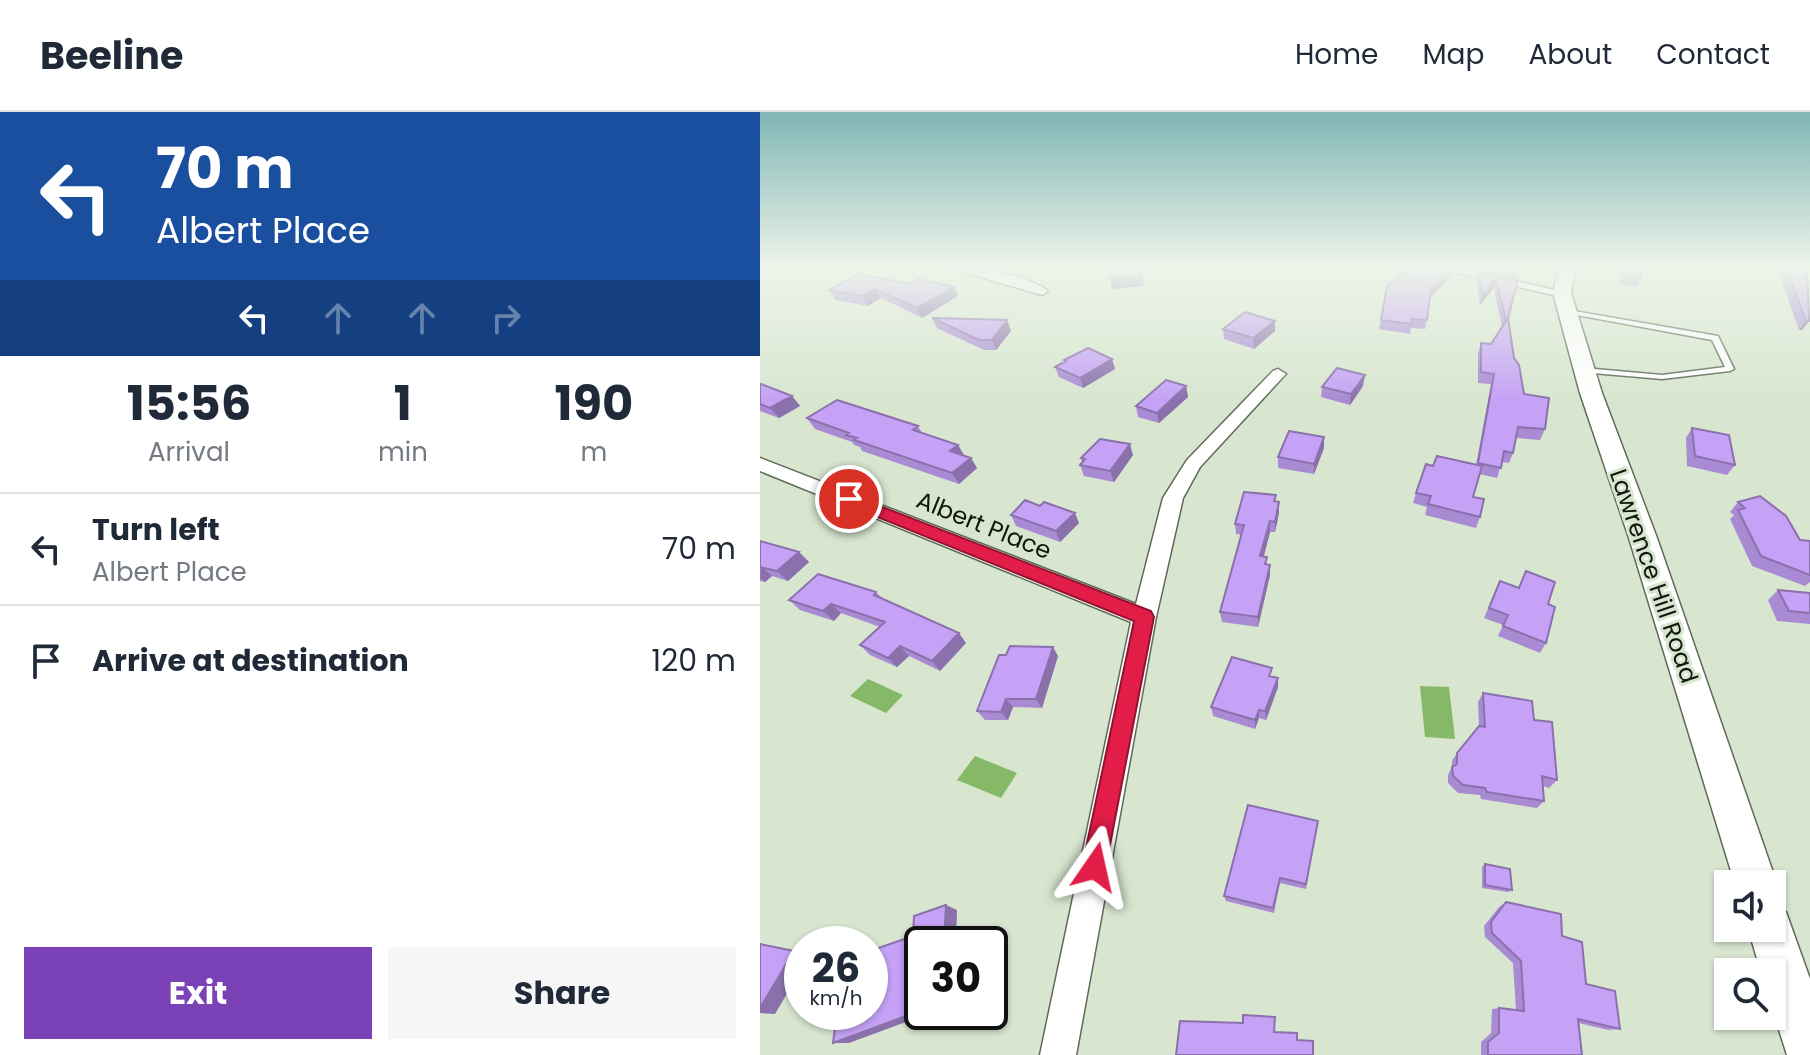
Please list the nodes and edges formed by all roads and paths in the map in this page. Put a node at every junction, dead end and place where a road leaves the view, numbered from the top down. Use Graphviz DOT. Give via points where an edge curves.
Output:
graph roads {
  1 [pos="1571,312"];
  2 [pos="1633,312"];
  3 [pos="1584,370"];
  4 [pos="1278,374"];
  5 [pos="760,464"];
  6 [pos="1144,617"];
  7 [pos="1751,870"];
  8 [pos="1775,942"];
  9 [pos="1810,1051"];
  10 [pos="1058,1055"];
  1 -- 3 [label="main road, Lawrence Hill Road"];
  2 -- 3 [label="lane" via="1715,338 1730,369 1662,377"];
  3 -- 7 [label="main road, Lawrence Hill Road"];
  4 -- 6 [label="street" via="1193,464 1173,498"];
  5 -- 6 [label="street, Albert Place"];
  6 -- 10 [label="street"];
  8 -- 9 [label="main road"];
}
